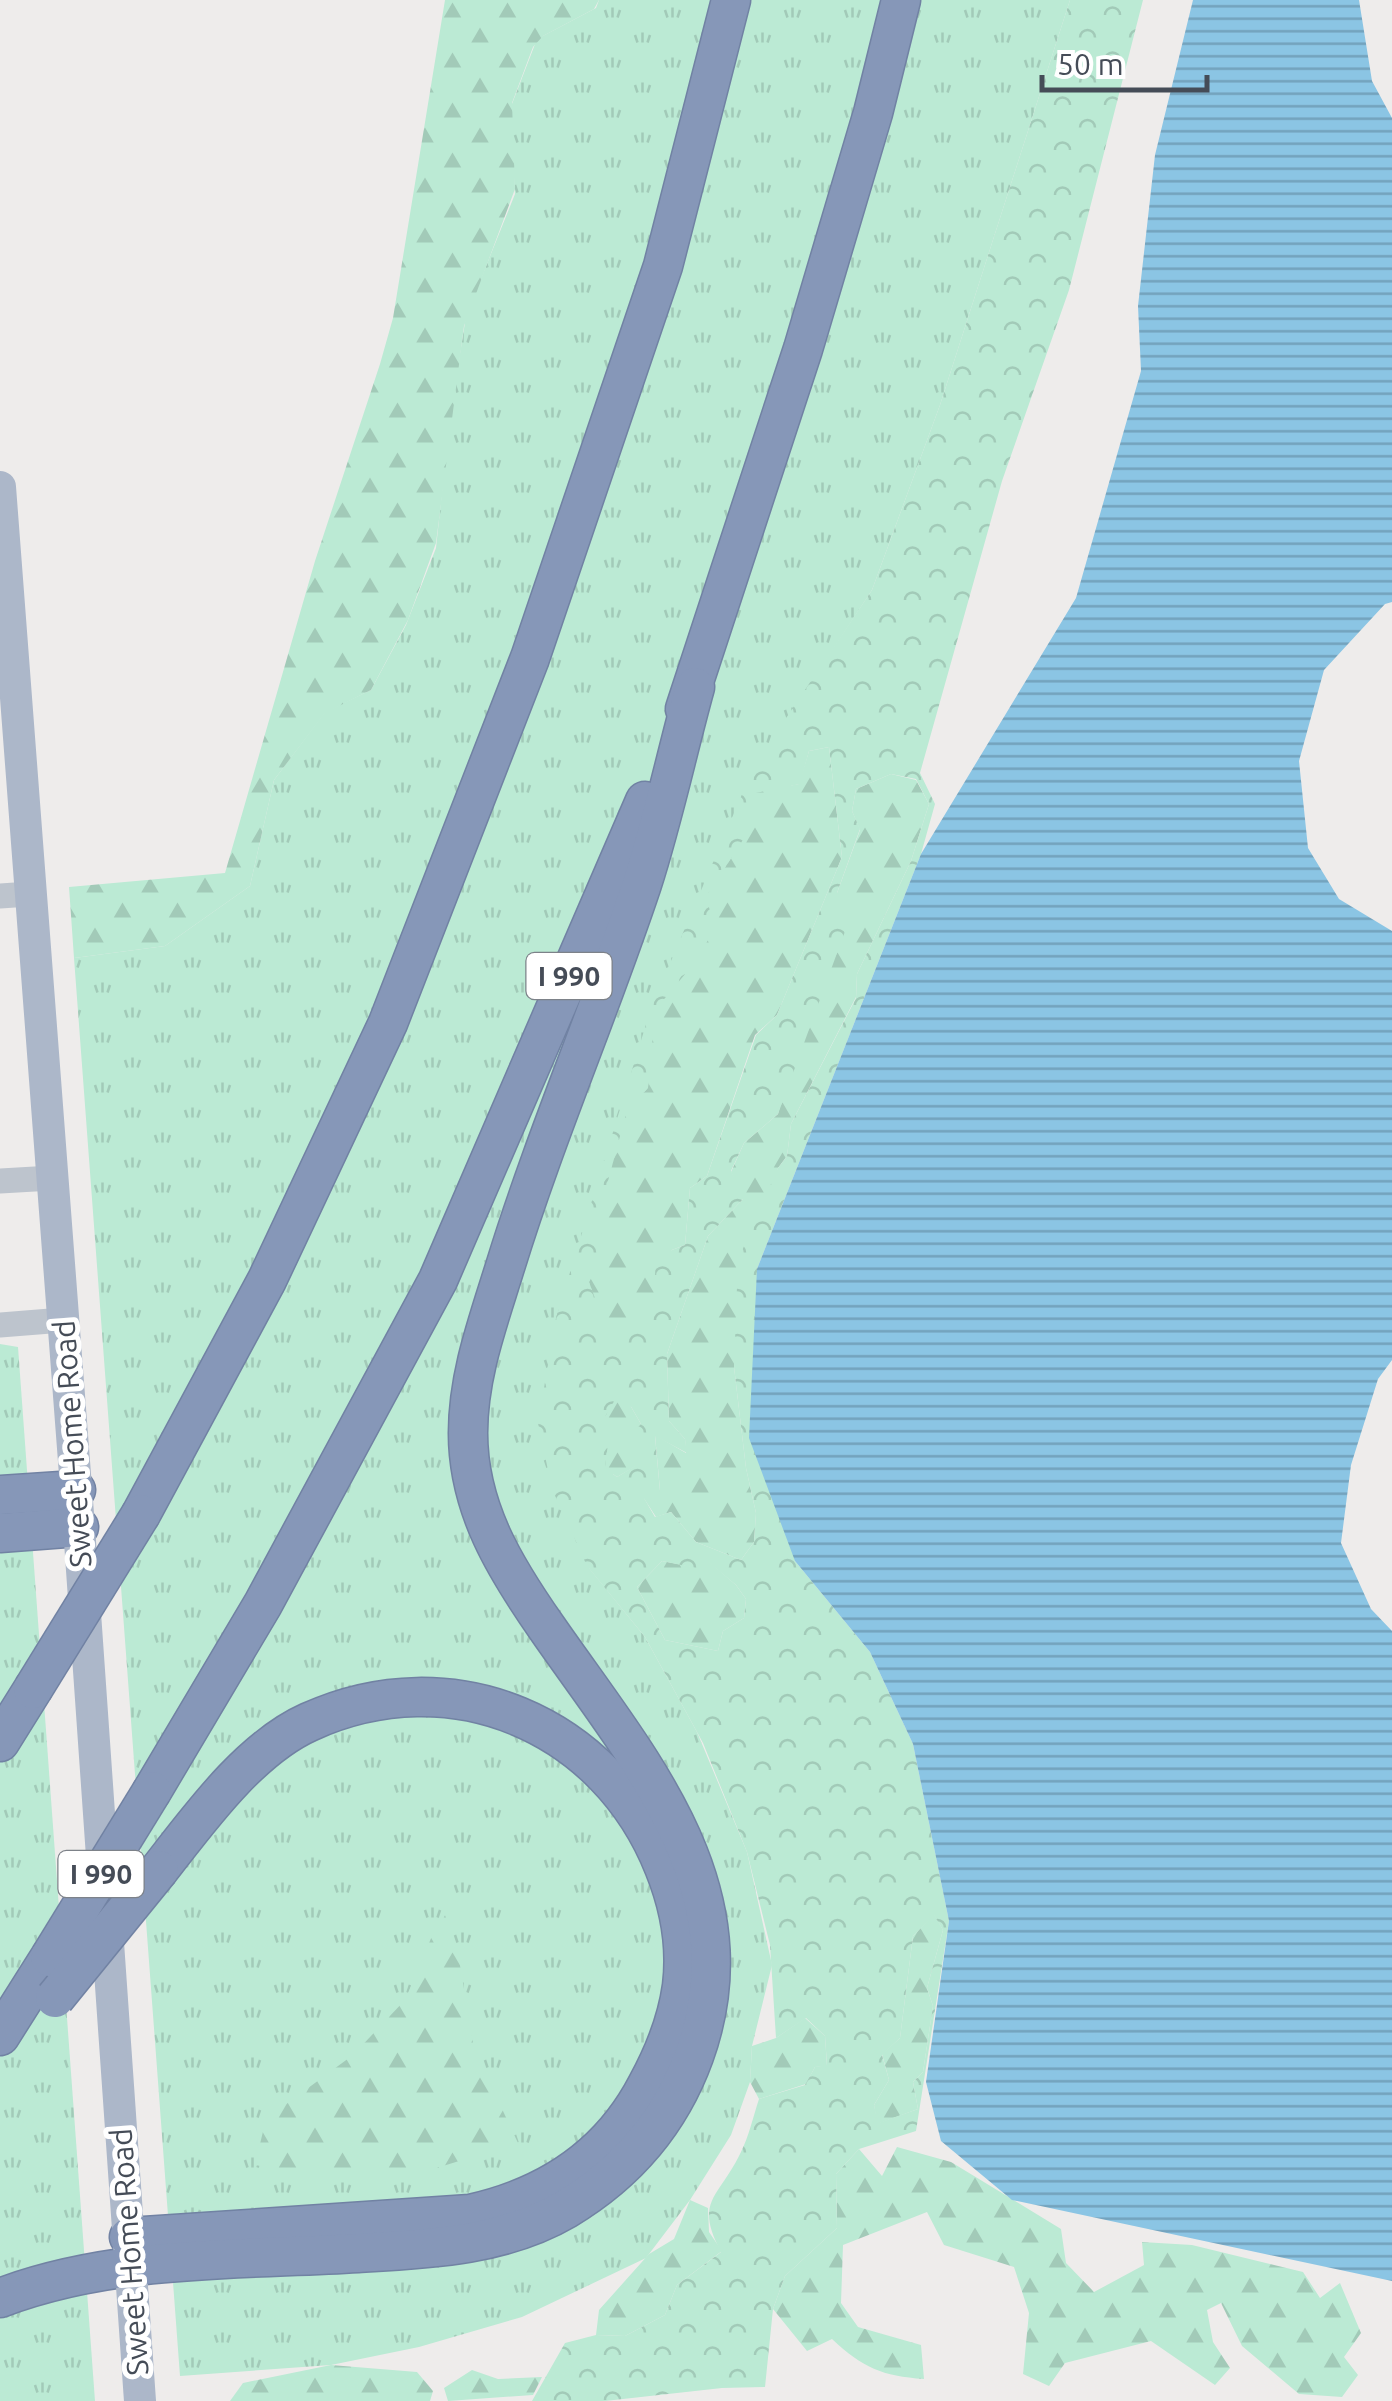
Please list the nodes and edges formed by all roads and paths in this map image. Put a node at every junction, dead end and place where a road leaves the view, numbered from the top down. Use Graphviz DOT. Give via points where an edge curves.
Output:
graph roads {
  1 [pos="731,0"];
  2 [pos="901,0"];
  3 [pos="0,487"];
  4 [pos="695,687"];
  5 [pos="14,895"];
  6 [pos="52,1178"];
  7 [pos="0,1182"];
  8 [pos="63,1320"];
  9 [pos="0,1325"];
  10 [pos="0,1496"];
  11 [pos="78,1509"];
  12 [pos="0,1533"];
  13 [pos="33,1689"];
  14 [pos="0,1728"];
  15 [pos="0,1742"];
  16 [pos="0,2036"];
  17 [pos="0,2060"];
  18 [pos="131,2251"];
  19 [pos="0,2298"];
  20 [pos="140,2401"];
  1 -- 13 [label="highway, bridge" via="663,266 509,712 388,1023 267,1280 140,1514"];
  2 -- 4 [label="highway, I 990" via="803,349"];
  3 -- 5 [label="main road, Sweet Home Road"];
  4 -- 16 [label="highway, I 990, bridge" via="438,1280 263,1604"];
  4 -- 18 [label="highway" via="643,881 528,1190 476,1358 468,1430 473,1483 492,1543 676,1820 704,1892 712,1953 706,2023 683,2086 642,2148 619,2172 536,2224 451,2246"];
  5 -- 6 [label="main road, Sweet Home Road"];
  6 -- 7 [label="street"];
  6 -- 8 [label="main road, Sweet Home Road"];
  8 -- 9 [label="street"];
  8 -- 11 [label="main road, Sweet Home Road"];
  10 -- 11 [label="highway"];
  11 -- 12 [label="highway"];
  11 -- 18 [label="main road, Sweet Home Road"];
  13 -- 14 [label="highway"];
  13 -- 15 [label="highway"];
  17 -- 18 [label="highway, bridge" via="252,1761 307,1722 380,1698 446,1696 497,1707 548,1729 623,1792 650,1833 677,1899 682,1986 668,2046 637,2105 590,2159 538,2192 470,2214"];
  18 -- 19 [label="highway"];
  18 -- 20 [label="main road, Sweet Home Road"];
}
